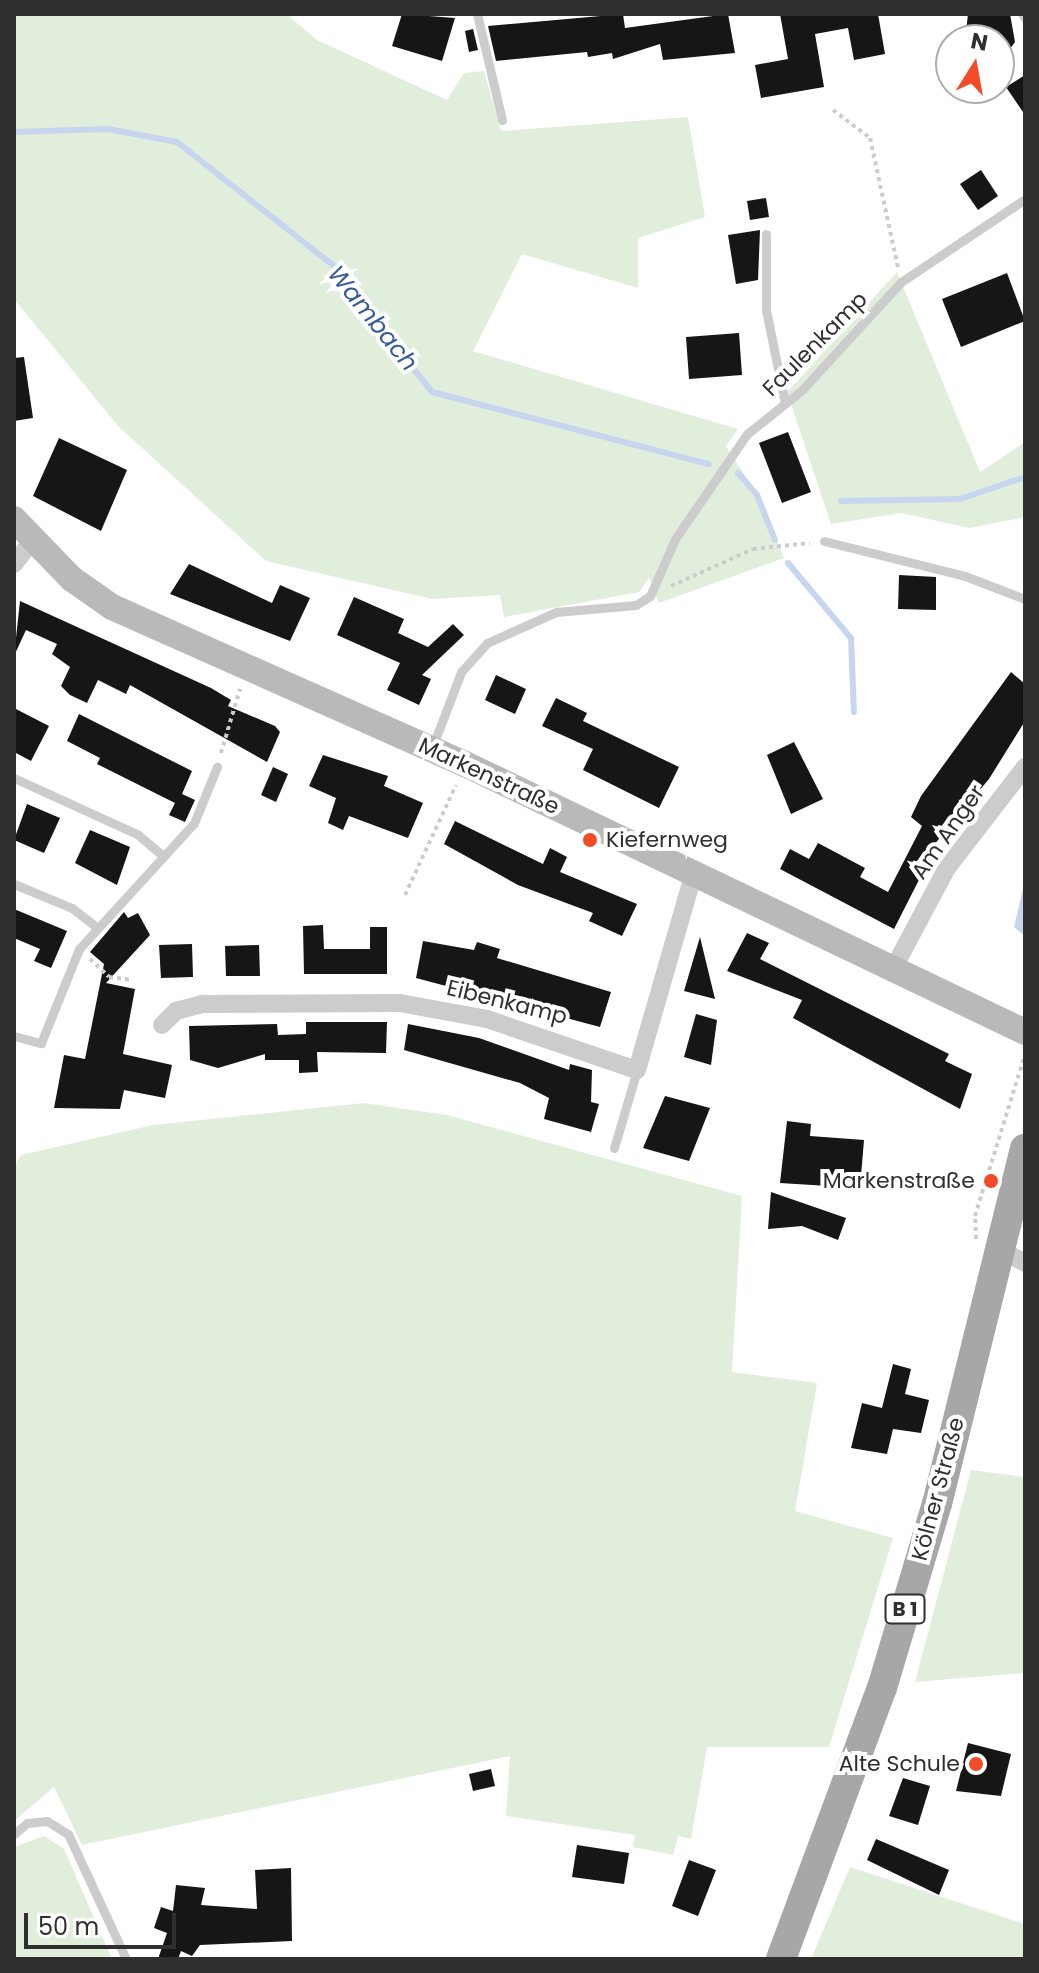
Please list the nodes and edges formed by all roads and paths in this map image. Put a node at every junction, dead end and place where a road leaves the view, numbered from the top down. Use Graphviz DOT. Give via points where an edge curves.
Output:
graph roads {
  1 [pos="477,14"];
  2 [pos="833,110"];
  3 [pos="502,120"];
  4 [pos="1025,199"];
  5 [pos="766,234"];
  6 [pos="901,282"];
  7 [pos="785,403"];
  8 [pos="14,519"];
  9 [pos="33,540"];
  10 [pos="824,541"];
  11 [pos="14,564"];
  12 [pos="650,596"];
  13 [pos="1025,599"];
  14 [pos="246,668"];
  15 [pos="432,749"];
  16 [pos="465,764"];
  17 [pos="217,767"];
  18 [pos="1025,767"];
  19 [pos="14,778"];
  20 [pos="164,857"];
  21 [pos="694,873"];
  22 [pos="14,884"];
  23 [pos="405,895"];
  24 [pos="96,927"];
  25 [pos="95,964"];
  26 [pos="892,971"];
  27 [pos="133,980"];
  28 [pos="162,1025"];
  29 [pos="1025,1032"];
  30 [pos="14,1036"];
  31 [pos="1025,1054"];
  32 [pos="637,1070"];
  33 [pos="614,1148"];
  34 [pos="1025,1149"];
  35 [pos="986,1249"];
  36 [pos="1025,1263"];
  37 [pos="14,1834"];
  38 [pos="126,1959"];
  39 [pos="781,1959"];
  1 -- 3 [label="lane"];
  2 -- 6 [label="path" via="870,138"];
  4 -- 6 [label="lane, Faulenkamp"];
  5 -- 7 [label="lane" via="766,310"];
  6 -- 7 [label="lane, Faulenkamp"];
  7 -- 12 [label="lane, Faulenkamp" via="721,467"];
  8 -- 9 [label="street, Markenstraße"];
  9 -- 11 [label="street"];
  9 -- 14 [label="street, Markenstraße" via="112,607"];
  10 -- 12 [label="path" via="753,549"];
  10 -- 13 [label="lane" via="965,576"];
  12 -- 15 [label="lane" via="636,605 556,612 487,643 461,672"];
  14 -- 15 [label="street, Markenstraße"];
  14 -- 17 [label="path"];
  15 -- 16 [label="street, Markenstraße"];
  16 -- 21 [label="street, Markenstraße"];
  16 -- 23 [label="path"];
  17 -- 20 [label="lane" via="194,823"];
  18 -- 26 [label="street, Am Anger" via="947,868"];
  19 -- 20 [label="lane" via="137,834"];
  20 -- 24 [label="lane"];
  21 -- 26 [label="street, Markenstraße"];
  21 -- 32 [label="street"];
  22 -- 24 [label="lane" via="72,908"];
  24 -- 30 [label="lane" via="52,1004 41,1043"];
  25 -- 27 [label="path" via="109,977"];
  26 -- 29 [label="street, Markenstraße"];
  28 -- 32 [label="street, Eibenkamp" via="176,1011 203,1004 400,1003 500,1023"];
  31 -- 35 [label="path" via="975,1216"];
  32 -- 33 [label="lane"];
  34 -- 35 [label="main road, Kölner Straße / B 1"];
  35 -- 36 [label="street"];
  35 -- 39 [label="main road, Kölner Straße / B 1" via="937,1504 890,1660"];
  37 -- 38 [label="lane" via="27,1823 47,1821 68,1834"];
}
